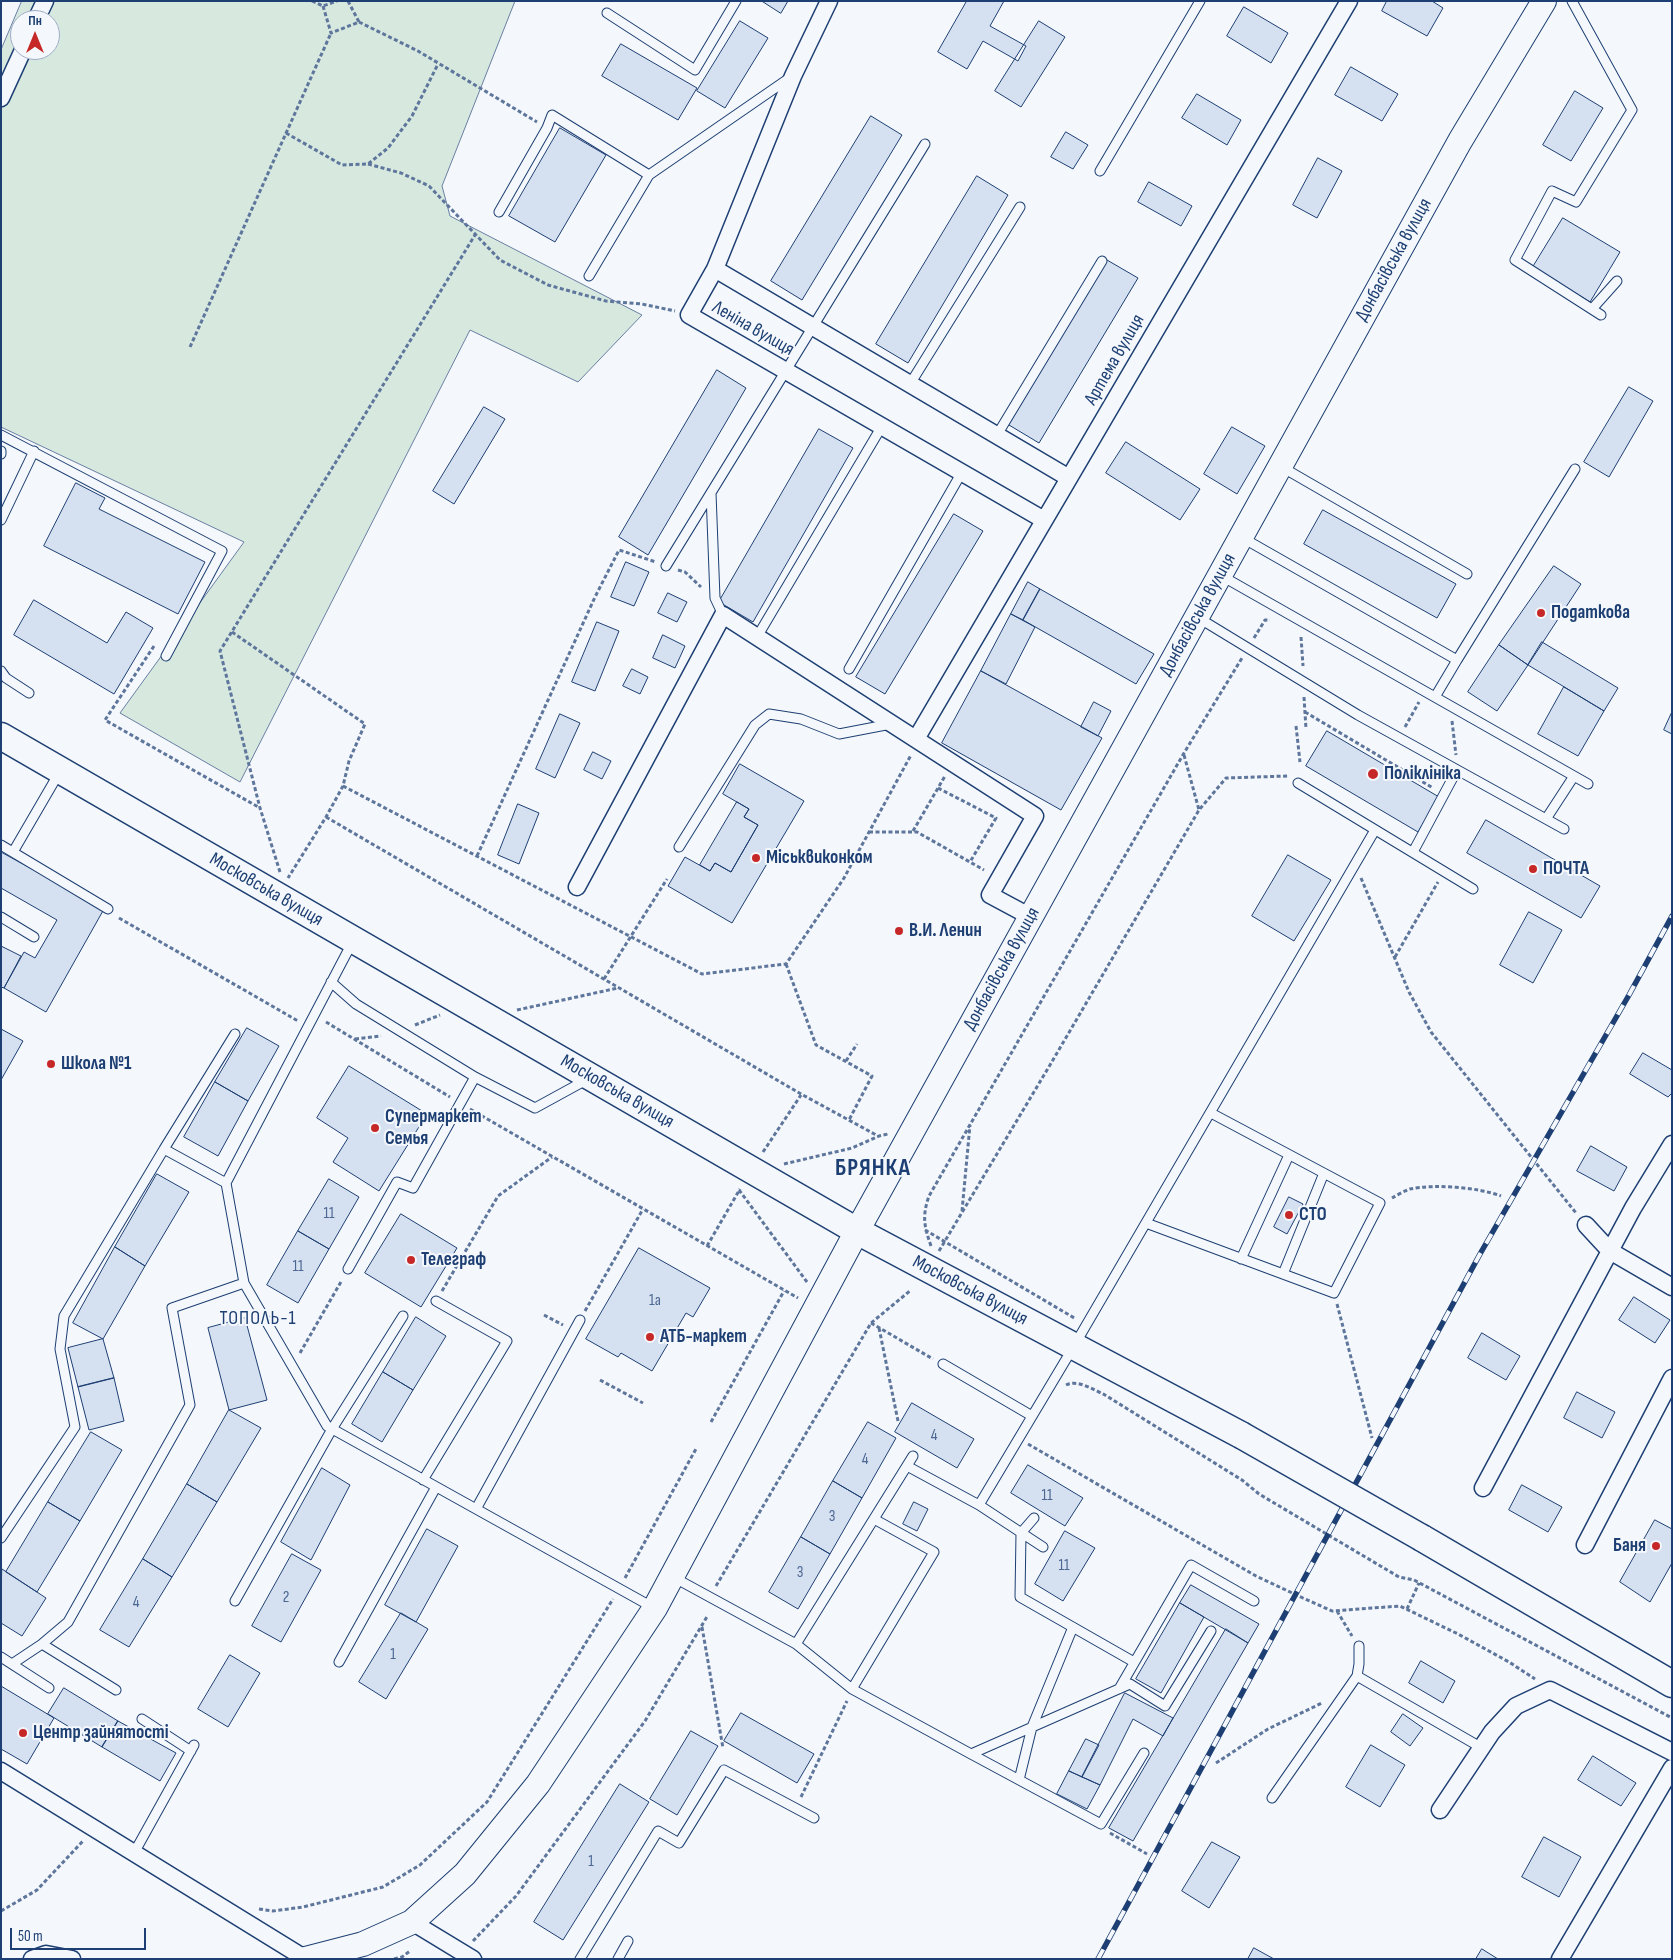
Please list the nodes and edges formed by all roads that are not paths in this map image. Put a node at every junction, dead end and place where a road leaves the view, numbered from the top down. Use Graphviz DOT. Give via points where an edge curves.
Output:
graph roads {
  1 [pos="736,1"];
  2 [pos="829,1"];
  3 [pos="1200,1"];
  4 [pos="1348,1"];
  5 [pos="1544,1"];
  6 [pos="1572,1"];
  7 [pos="607,13"];
  8 [pos="18,60"];
  9 [pos="793,76"];
  10 [pos="1,98"];
  11 [pos="925,144"];
  12 [pos="1100,171"];
  13 [pos="649,175"];
  14 [pos="1020,207"];
  15 [pos="499,212"];
  16 [pos="1102,260"];
  17 [pos="716,269"];
  18 [pos="589,276"];
  19 [pos="1617,281"];
  20 [pos="1592,309"];
  21 [pos="1600,315"];
  22 [pos="813,326"];
  23 [pos="786,371"];
  24 [pos="910,384"];
  25 [pos="882,426"];
  26 [pos="1,435"];
  27 [pos="997,435"];
  28 [pos="34,450"];
  29 [pos="1280,466"];
  30 [pos="1575,469"];
  31 [pos="962,472"];
  32 [pos="1069,478"];
  33 [pos="711,493"];
  34 [pos="1,520"];
  35 [pos="1044,520"];
  36 [pos="1241,537"];
  37 [pos="666,566"];
  38 [pos="1467,574"];
  39 [pos="1220,575"];
  40 [pos="723,614"];
  41 [pos="1197,617"];
  42 [pos="758,637"];
  43 [pos="166,656"];
  44 [pos="1457,660"];
  45 [pos="849,669"];
  46 [pos="1,672"];
  47 [pos="29,693"];
  48 [pos="1435,697"];
  49 [pos="892,724"];
  50 [pos="1,736"];
  51 [pos="914,746"];
  52 [pos="60,770"];
  53 [pos="1457,770"];
  54 [pos="1574,776"];
  55 [pos="1296,779"];
  56 [pos="1588,784"];
  57 [pos="1546,819"];
  58 [pos="1564,829"];
  59 [pos="1375,830"];
  60 [pos="1,846"];
  61 [pos="679,847"];
  62 [pos="13,852"];
  63 [pos="1413,852"];
  64 [pos="577,886"];
  65 [pos="1473,889"];
  66 [pos="108,909"];
  67 [pos="1,917"];
  68 [pos="1030,917"];
  69 [pos="34,937"];
  70 [pos="353,940"];
  71 [pos="331,982"];
  72 [pos="235,1034"];
  73 [pos="475,1077"];
  74 [pos="591,1078"];
  75 [pos="1211,1112"];
  76 [pos="1672,1144"];
  77 [pos="164,1148"];
  78 [pos="1290,1155"];
  79 [pos="1324,1173"];
  80 [pos="226,1183"];
  81 [pos="1146,1223"];
  82 [pos="1586,1225"];
  83 [pos="857,1231"];
  84 [pos="1610,1251"];
  85 [pos="1241,1259"];
  86 [pos="348,1269"];
  87 [pos="1283,1274"];
  88 [pos="244,1283"];
  89 [pos="1672,1287"];
  90 [pos="436,1301"];
  91 [pos="403,1316"];
  92 [pos="580,1320"];
  93 [pos="1074,1346"];
  94 [pos="944,1364"];
  95 [pos="1672,1378"];
  96 [pos="1032,1416"];
  97 [pos="332,1429"];
  98 [pos="914,1456"];
  99 [pos="907,1466"];
  100 [pos="423,1480"];
  101 [pos="436,1487"];
  102 [pos="1483,1488"];
  103 [pos="979,1505"];
  104 [pos="476,1509"];
  105 [pos="1034,1518"];
  106 [pos="874,1519"];
  107 [pos="1021,1533"];
  108 [pos="1,1538"];
  109 [pos="1585,1545"];
  110 [pos="1043,1547"];
  111 [pos="671,1576"];
  112 [pos="1254,1601"];
  113 [pos="235,1602"];
  114 [pos="654,1608"];
  115 [pos="1073,1627"];
  116 [pos="1211,1631"];
  117 [pos="42,1644"];
  118 [pos="796,1644"];
  119 [pos="1359,1646"];
  120 [pos="1,1657"];
  121 [pos="339,1662"];
  122 [pos="1134,1662"];
  123 [pos="12,1664"];
  124 [pos="1357,1676"];
  125 [pos="1672,1684"];
  126 [pos="49,1688"];
  127 [pos="852,1689"];
  128 [pos="1119,1689"];
  129 [pos="116,1690"];
  130 [pos="142,1720"];
  131 [pos="1032,1727"];
  132 [pos="1482,1748"];
  133 [pos="1672,1752"];
  134 [pos="1144,1753"];
  135 [pos="971,1754"];
  136 [pos="1672,1768"];
  137 [pos="1,1771"];
  138 [pos="1019,1780"];
  139 [pos="1272,1798"];
  140 [pos="1440,1810"];
  141 [pos="814,1818"];
  142 [pos="134,1853"];
  143 [pos="412,1922"];
  144 [pos="628,1941"];
  145 [pos="32,1959"];
  146 [pos="72,1959"];
  147 [pos="306,1959"];
  148 [pos="472,1959"];
  149 [pos="580,1959"];
  150 [pos="618,1959"];
  151 [pos="1560,1959"];
  1 -- 7 [label="lane" via="695,70"];
  2 -- 9 [label="street"];
  3 -- 12 [label="lane"];
  4 -- 32 [label="street, Артема вулиця"];
  5 -- 29 [label="street, Донбасівська вулиця" via="1460,141"];
  6 -- 20 [label="lane" via="1632,110 1576,202 1552,191 1515,260"];
  8 -- 10 [label="street"];
  9 -- 13 [label="lane"];
  9 -- 17 [label="street"];
  11 -- 22 [label="lane"];
  13 -- 15 [label="lane" via="552,115"];
  13 -- 18 [label="lane"];
  14 -- 24 [label="lane"];
  16 -- 27 [label="lane"];
  17 -- 22 [label="street, Леніна вулиця"];
  17 -- 23 [label="street, Леніна вулиця" via="688,315"];
  19 -- 20 [label="lane"];
  20 -- 21 [label="lane"];
  22 -- 23 [label="lane"];
  22 -- 24 [label="street, Леніна вулиця"];
  23 -- 25 [label="street, Леніна вулиця"];
  23 -- 33 [label="lane"];
  24 -- 27 [label="street, Леніна вулиця"];
  25 -- 31 [label="street, Леніна вулиця"];
  25 -- 42 [label="lane"];
  26 -- 28 [label="lane"];
  27 -- 32 [label="street, Леніна вулиця"];
  28 -- 34 [label="lane"];
  28 -- 43 [label="lane" via="222,551"];
  29 -- 36 [label="street, Донбасівська вулиця"];
  29 -- 38 [label="lane"];
  30 -- 44 [label="lane"];
  31 -- 35 [label="street, Леніна вулиця"];
  31 -- 45 [label="lane"];
  32 -- 35 [label="street, Артема вулиця"];
  33 -- 37 [label="lane"];
  33 -- 40 [label="lane" via="715,598"];
  35 -- 51 [label="street, Артема вулиця"];
  36 -- 39 [label="street, Донбасівська вулиця"];
  36 -- 44 [label="lane"];
  39 -- 41 [label="street, Донбасівська вулиця"];
  39 -- 48 [label="lane"];
  40 -- 42 [label="street"];
  40 -- 64 [label="street"];
  41 -- 53 [label="lane" via="1358,715"];
  41 -- 68 [label="street, Донбасівська вулиця"];
  42 -- 49 [label="street"];
  44 -- 48 [label="lane"];
  46 -- 47 [label="lane"];
  48 -- 54 [label="lane"];
  49 -- 51 [label="street"];
  49 -- 61 [label="lane" via="839,734 801,719 769,714 755,725"];
  50 -- 52 [label="main road, Московська вулиця"];
  51 -- 68 [label="street" via="1035,816 990,895"];
  52 -- 62 [label="lane"];
  52 -- 70 [label="main road, Московська вулиця"];
  53 -- 57 [label="lane"];
  53 -- 63 [label="lane"];
  54 -- 56 [label="lane"];
  54 -- 57 [label="lane"];
  55 -- 59 [label="lane"];
  57 -- 58 [label="lane"];
  59 -- 63 [label="lane"];
  59 -- 75 [label="lane"];
  60 -- 62 [label="lane"];
  62 -- 66 [label="lane"];
  63 -- 65 [label="lane"];
  67 -- 69 [label="lane"];
  68 -- 83 [label="street, Донбасівська вулиця"];
  70 -- 71 [label="lane"];
  70 -- 74 [label="main road, Московська вулиця"];
  71 -- 73 [label="lane" via="356,1004"];
  71 -- 80 [label="lane"];
  72 -- 77 [label="lane"];
  73 -- 74 [label="lane" via="535,1108"];
  73 -- 86 [label="lane" via="413,1188 397,1182"];
  74 -- 83 [label="main road, Московська вулиця"];
  75 -- 78 [label="lane"];
  75 -- 81 [label="lane"];
  76 -- 84 [label="street"];
  77 -- 80 [label="lane"];
  77 -- 108 [label="lane" via="64,1316 60,1348 75,1427"];
  78 -- 79 [label="lane"];
  78 -- 85 [label="lane"];
  79 -- 87 [label="lane"];
  79 -- 87 [label="lane" via="1380,1203 1334,1294"];
  80 -- 88 [label="lane"];
  81 -- 85 [label="lane"];
  81 -- 93 [label="lane"];
  82 -- 84 [label="street"];
  83 -- 93 [label="main road, Московська вулиця"];
  83 -- 111 [label="street, Донбасівська вулиця"];
  84 -- 89 [label="street"];
  84 -- 102 [label="street"];
  85 -- 87 [label="lane"];
  88 -- 97 [label="lane" via="327,1426"];
  88 -- 117 [label="lane" via="172,1308 190,1405 68,1622"];
  90 -- 100 [label="lane" via="507,1341"];
  91 -- 97 [label="lane"];
  92 -- 104 [label="lane"];
  93 -- 96 [label="lane"];
  93 -- 125 [label="main road, Московська вулиця, bridge" via="1241,1435"];
  94 -- 96 [label="lane"];
  95 -- 109 [label="street"];
  96 -- 103 [label="lane"];
  97 -- 100 [label="lane"];
  97 -- 113 [label="lane"];
  98 -- 99 [label="lane"];
  99 -- 103 [label="lane"];
  99 -- 106 [label="lane"];
  100 -- 101 [label="lane"];
  101 -- 104 [label="lane"];
  101 -- 121 [label="lane"];
  103 -- 107 [label="lane"];
  104 -- 114 [label="lane"];
  105 -- 107 [label="lane"];
  106 -- 118 [label="lane"];
  106 -- 127 [label="lane" via="934,1552"];
  107 -- 110 [label="lane"];
  107 -- 115 [label="lane" via="1020,1597"];
  111 -- 114 [label="street, Донбасівська вулиця"];
  111 -- 118 [label="lane"];
  112 -- 122 [label="lane" via="1191,1565"];
  114 -- 143 [label="street, Донбасівська вулиця" via="538,1784 465,1874"];
  115 -- 122 [label="lane"];
  115 -- 131 [label="lane"];
  116 -- 128 [label="lane" via="1165,1706 1130,1684"];
  117 -- 123 [label="lane"];
  117 -- 129 [label="lane"];
  118 -- 127 [label="lane"];
  119 -- 124 [label="lane"];
  120 -- 123 [label="lane"];
  122 -- 128 [label="lane"];
  123 -- 126 [label="lane"];
  124 -- 132 [label="lane"];
  124 -- 139 [label="lane"];
  127 -- 135 [label="lane"];
  128 -- 131 [label="lane"];
  130 -- 142 [label="lane" via="193,1748"];
  131 -- 135 [label="lane"];
  131 -- 138 [label="lane"];
  132 -- 133 [label="street" via="1516,1706 1550,1690"];
  132 -- 140 [label="street"];
  134 -- 138 [label="lane" via="1101,1824"];
  135 -- 138 [label="lane"];
  136 -- 151 [label="street"];
  137 -- 142 [label="street"];
  141 -- 149 [label="lane" via="724,1770 679,1843 658,1831"];
  142 -- 147 [label="street"];
  143 -- 147 [label="street, Донбасівська вулиця" via="363,1944"];
  143 -- 148 [label="street"];
  144 -- 150 [label="lane"];
  145 -- 146 [label="street" via="46,1954"];
}
